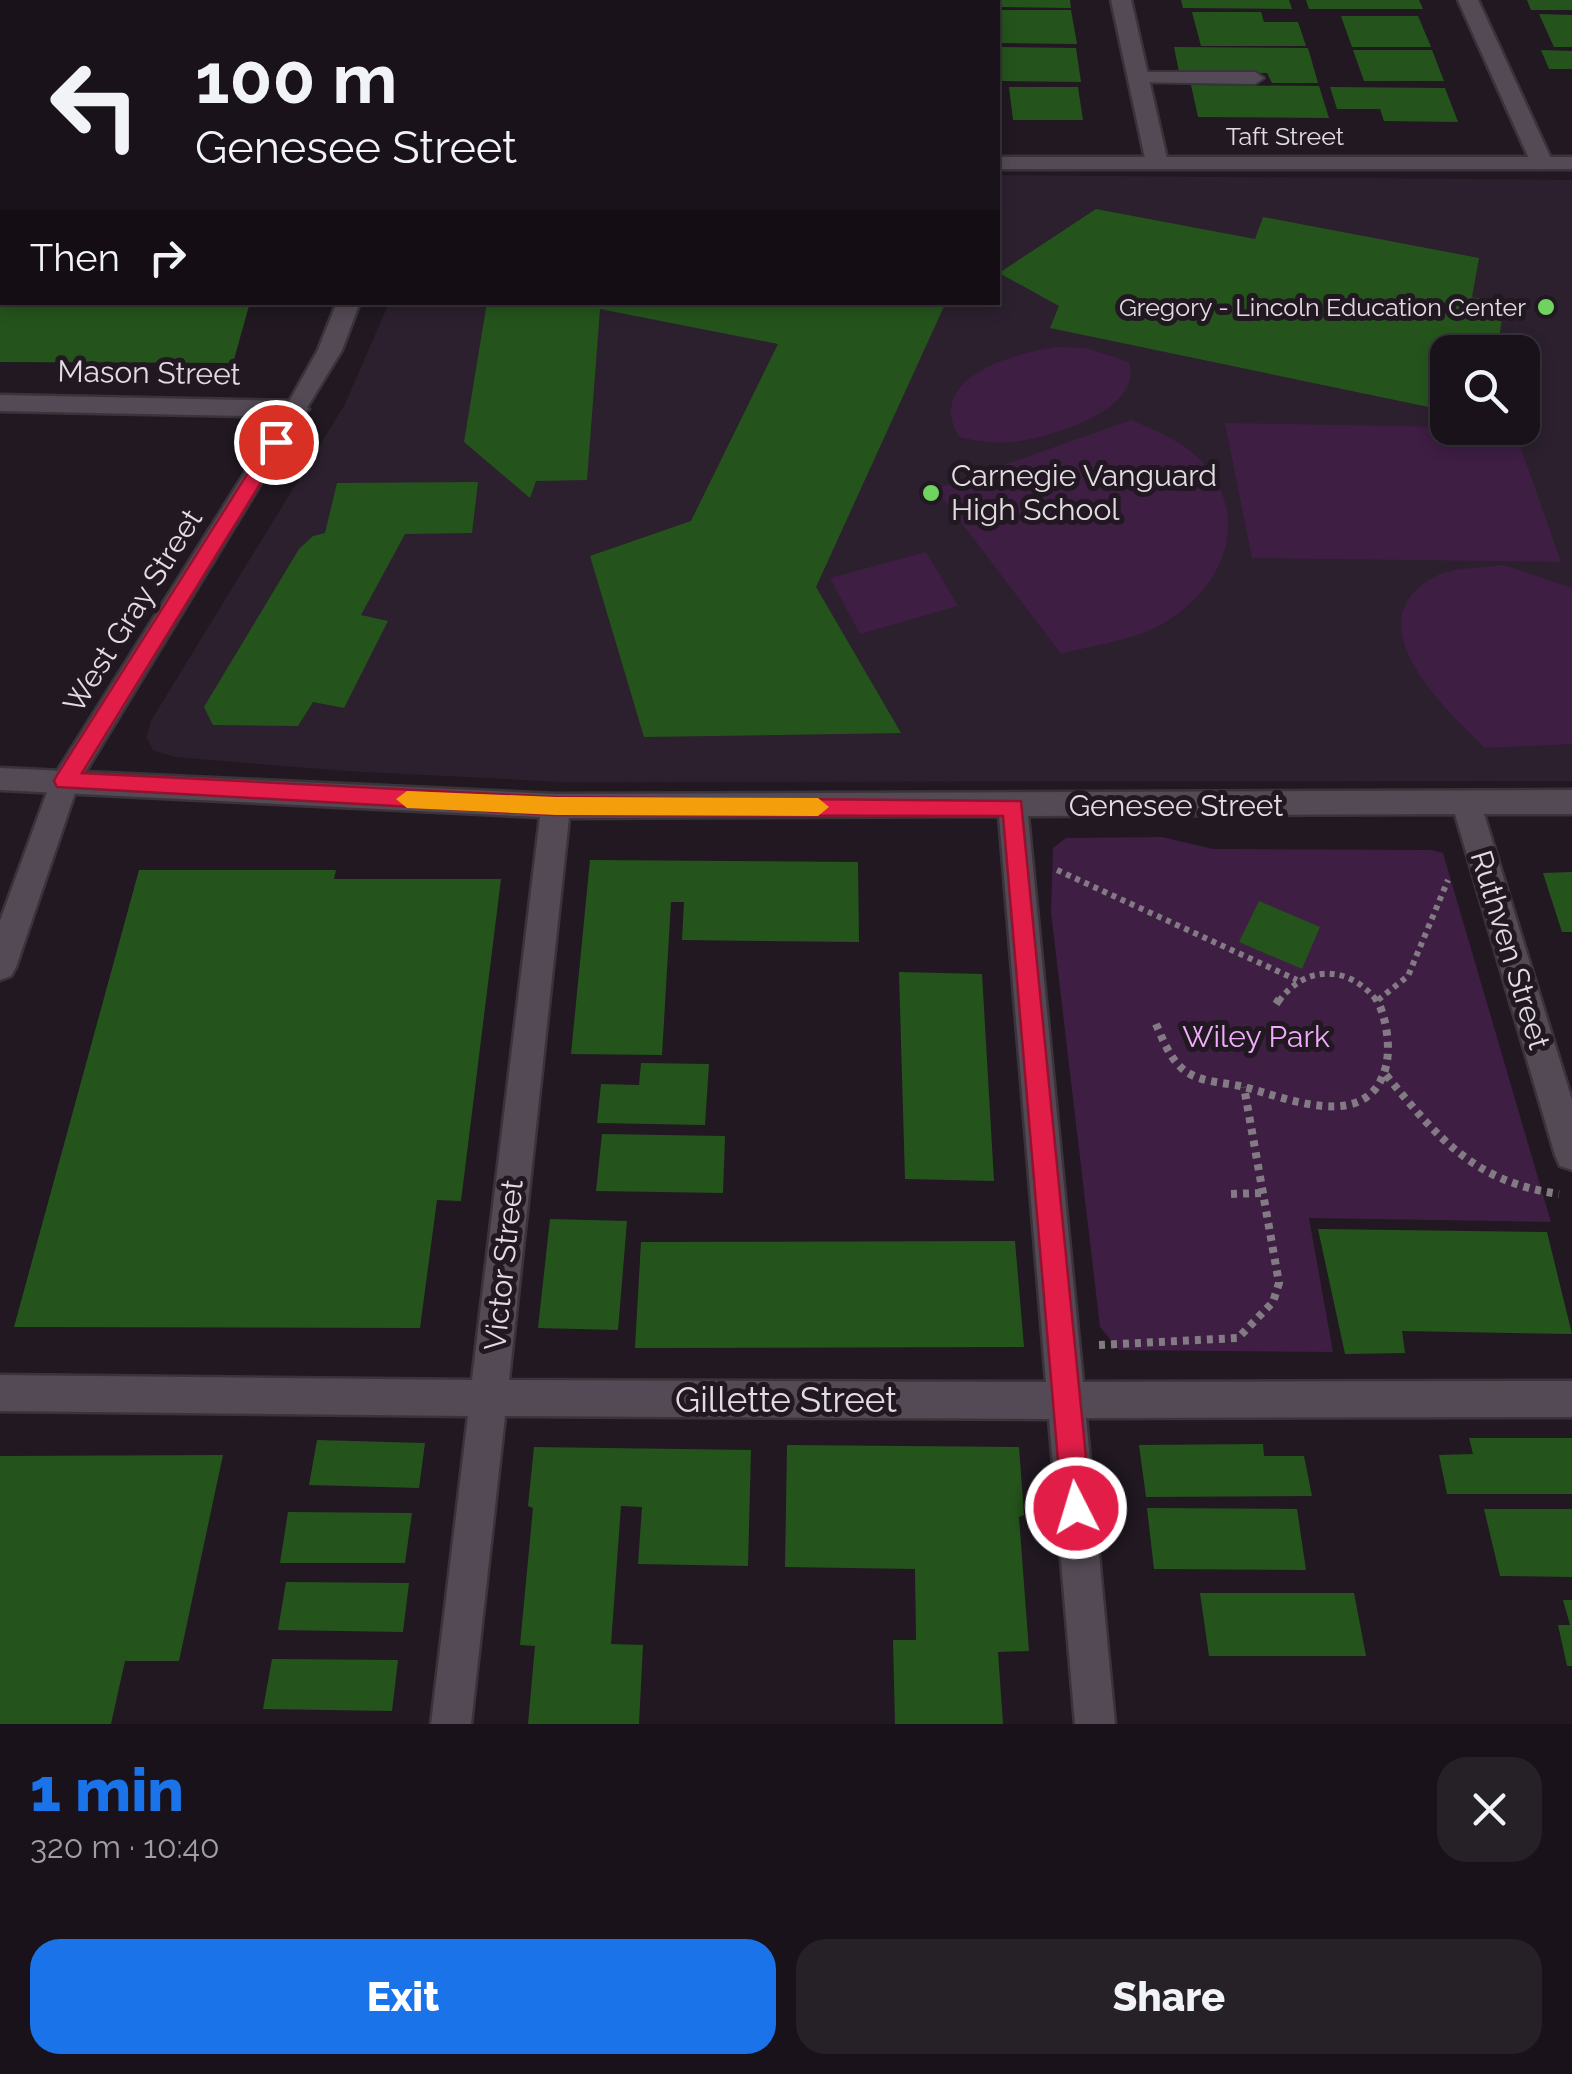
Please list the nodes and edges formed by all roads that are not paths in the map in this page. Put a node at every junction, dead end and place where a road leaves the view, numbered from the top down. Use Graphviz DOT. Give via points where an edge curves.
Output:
graph roads {
  1 [pos="1121,0"];
  2 [pos="1468,0"];
  3 [pos="1138,78"];
  4 [pos="1255,78"];
  5 [pos="1000,163"];
  6 [pos="1157,164"];
  7 [pos="1542,164"];
  8 [pos="1572,164"];
  9 [pos="348,305"];
  10 [pos="0,403"];
  11 [pos="297,409"];
  12 [pos="0,779"];
  13 [pos="65,781"];
  14 [pos="1572,802"];
  15 [pos="1466,803"];
  16 [pos="556,806"];
  17 [pos="1013,807"];
  18 [pos="0,967"];
  19 [pos="1572,1155"];
  20 [pos="0,1393"];
  21 [pos="489,1398"];
  22 [pos="1068,1399"];
  23 [pos="1572,1400"];
  24 [pos="451,1724"];
  25 [pos="1094,1724"];
  1 -- 3 [label="street"];
  2 -- 7 [label="street"];
  3 -- 4 [label="lane"];
  3 -- 6 [label="street"];
  5 -- 6 [label="street, Taft Street"];
  6 -- 7 [label="street, Taft Street"];
  7 -- 8 [label="street, Taft Street"];
  9 -- 11 [label="street, West Gray Street"];
  10 -- 11 [label="street, Mason Street"];
  11 -- 13 [label="street, West Gray Street"];
  12 -- 13 [label="street, Genesee Street"];
  13 -- 16 [label="street, Genesee Street"];
  13 -- 18 [label="street, West Gray Street"];
  14 -- 15 [label="street, Genesee Street"];
  15 -- 17 [label="street, Genesee Street"];
  15 -- 19 [label="street, Ruthven Street"];
  16 -- 17 [label="street, Genesee Street"];
  16 -- 21 [label="street, Victor Street"];
  17 -- 22 [label="street"];
  20 -- 21 [label="street, Gillette Street"];
  21 -- 22 [label="street, Gillette Street"];
  21 -- 24 [label="street, Victor Street"];
  22 -- 23 [label="street, Gillette Street"];
  22 -- 25 [label="street"];
}
